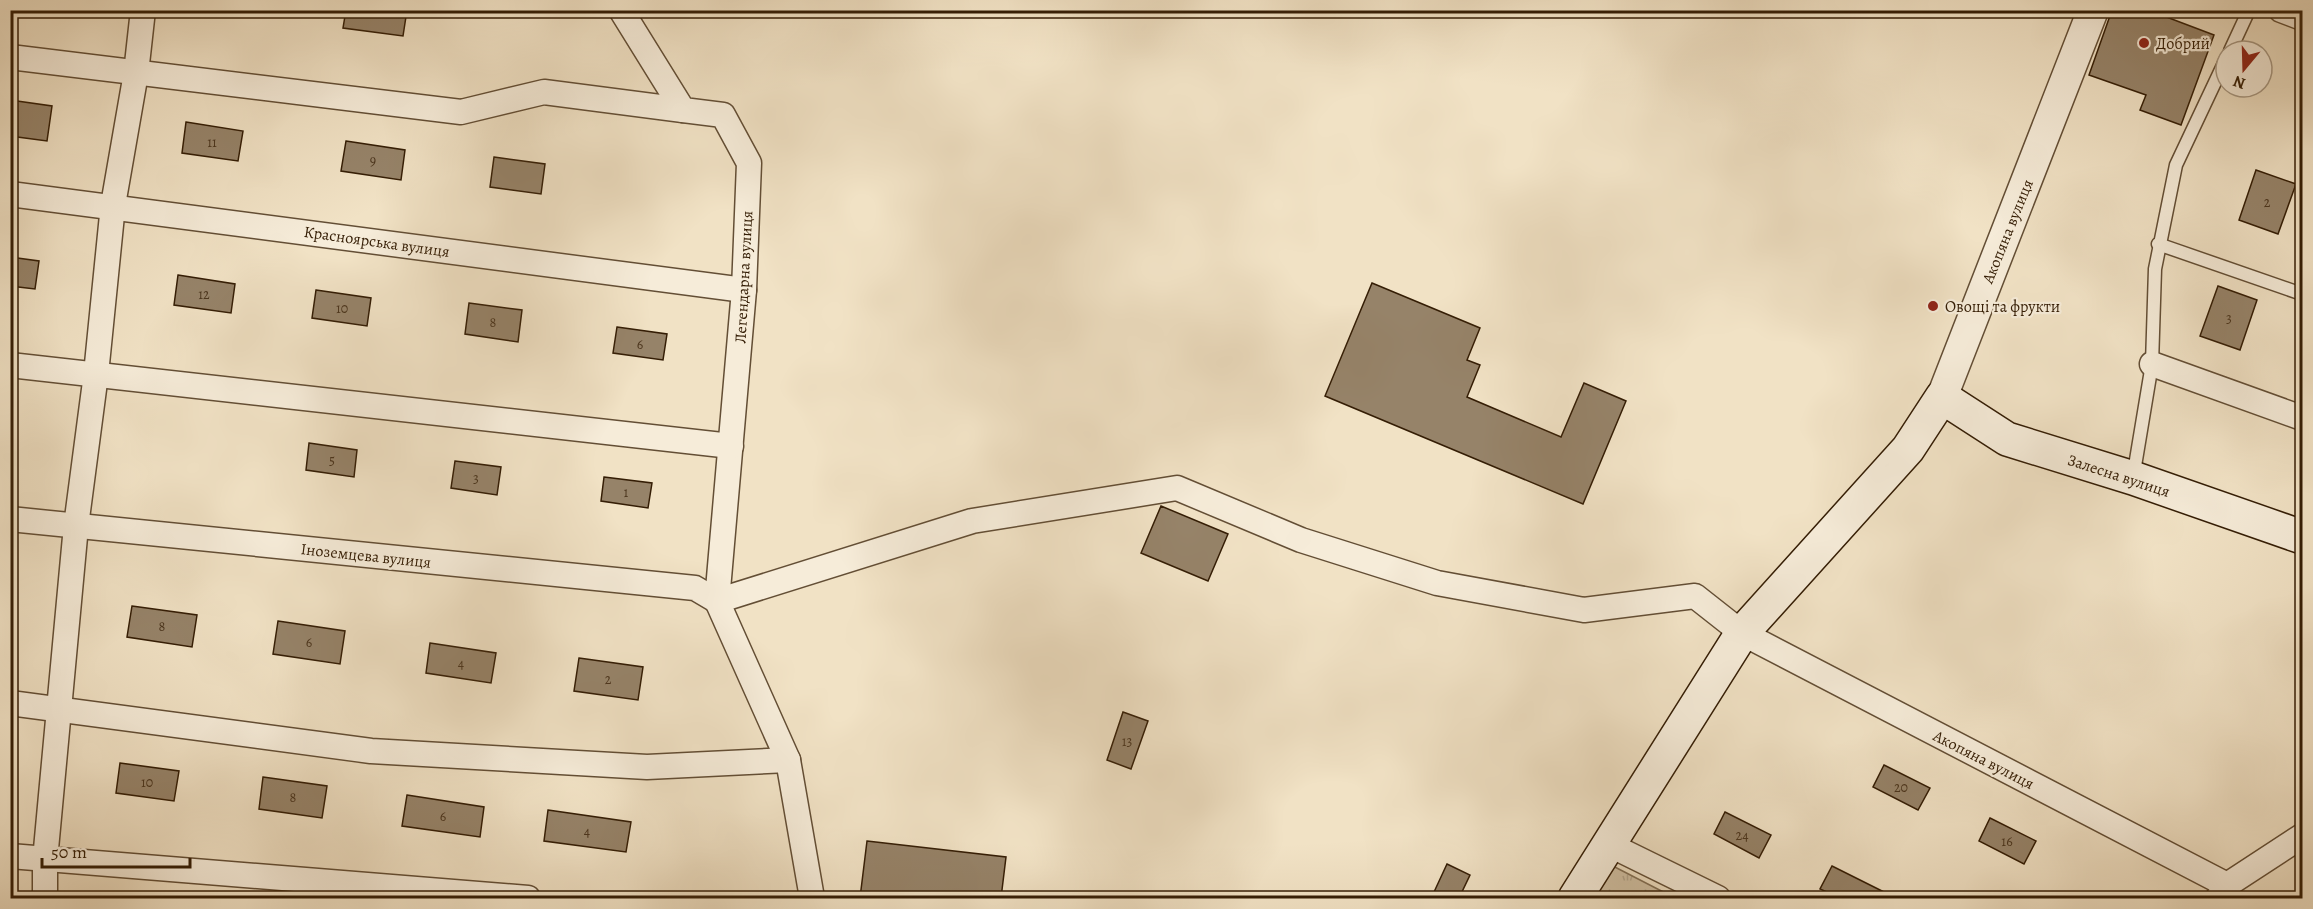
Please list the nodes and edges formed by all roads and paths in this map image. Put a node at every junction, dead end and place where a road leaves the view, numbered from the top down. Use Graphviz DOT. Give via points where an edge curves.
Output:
graph roads {
  1 [pos="143,10"];
  2 [pos="621,10"];
  3 [pos="2093,10"];
  4 [pos="2249,10"];
  5 [pos="2281,10"];
  6 [pos="2302,18"];
  7 [pos="2236,39"];
  8 [pos="10,57"];
  9 [pos="136,73"];
  10 [pos="2214,84"];
  11 [pos="683,110"];
  12 [pos="10,194"];
  13 [pos="113,205"];
  14 [pos="2158,244"];
  15 [pos="744,290"];
  16 [pos="2302,294"];
  17 [pos="2152,364"];
  18 [pos="10,365"];
  19 [pos="96,374"];
  20 [pos="1942,397"];
  21 [pos="2302,418"];
  22 [pos="731,446"];
  23 [pos="2133,478"];
  24 [pos="10,519"];
  25 [pos="76,526"];
  26 [pos="2302,537"];
  27 [pos="717,601"];
  28 [pos="1742,633"];
  29 [pos="10,703"];
  30 [pos="60,709"];
  31 [pos="788,760"];
  32 [pos="2302,836"];
  33 [pos="1610,845"];
  34 [pos="10,856"];
  35 [pos="45,860"];
  36 [pos="2223,892"];
  37 [pos="45,898"];
  38 [pos="528,898"];
  39 [pos="812,898"];
  40 [pos="1575,898"];
  41 [pos="1718,898"];
  1 -- 9 [label="street"];
  2 -- 11 [label="street"];
  3 -- 20 [label="street, Акопяна вулиця"];
  4 -- 7 [label="lane"];
  5 -- 6 [label="street"];
  8 -- 9 [label="street"];
  9 -- 11 [label="street" via="461,112 544,93"];
  9 -- 13 [label="street"];
  10 -- 14 [label="lane" via="2176,165"];
  11 -- 15 [label="street, Легендарна вулиця" via="723,115 749,164"];
  12 -- 13 [label="street, Красноярська вулиця"];
  13 -- 15 [label="street, Красноярська вулиця"];
  13 -- 19 [label="street"];
  14 -- 16 [label="lane"];
  14 -- 17 [label="lane"];
  15 -- 22 [label="street, Легендарна вулиця"];
  17 -- 21 [label="street"];
  17 -- 23 [label="lane"];
  18 -- 19 [label="street"];
  19 -- 22 [label="street"];
  19 -- 25 [label="street"];
  20 -- 23 [label="main road, Залесна вулиця" via="2007,439"];
  20 -- 28 [label="main road, Акопяна вулиця" via="1908,449"];
  22 -- 27 [label="street, Легендарна вулиця"];
  23 -- 26 [label="main road, Залесна вулиця"];
  24 -- 25 [label="street, Іноземцева вулиця"];
  25 -- 27 [label="street, Іноземцева вулиця" via="695,588"];
  25 -- 30 [label="street"];
  27 -- 28 [label="street" via="972,521 1177,488 1301,540 1437,583 1584,610 1695,596"];
  27 -- 31 [label="street"];
  28 -- 33 [label="main road, Акопяна вулиця"];
  28 -- 36 [label="street, Акопяна вулиця"];
  29 -- 30 [label="street"];
  30 -- 31 [label="street" via="371,751 647,767"];
  30 -- 35 [label="street"];
  31 -- 39 [label="street"];
  32 -- 36 [label="street, Акопяна вулиця"];
  33 -- 40 [label="main road, Акопяна вулиця"];
  33 -- 41 [label="street"];
  34 -- 35 [label="street"];
  35 -- 37 [label="street"];
  35 -- 38 [label="street"];
}
